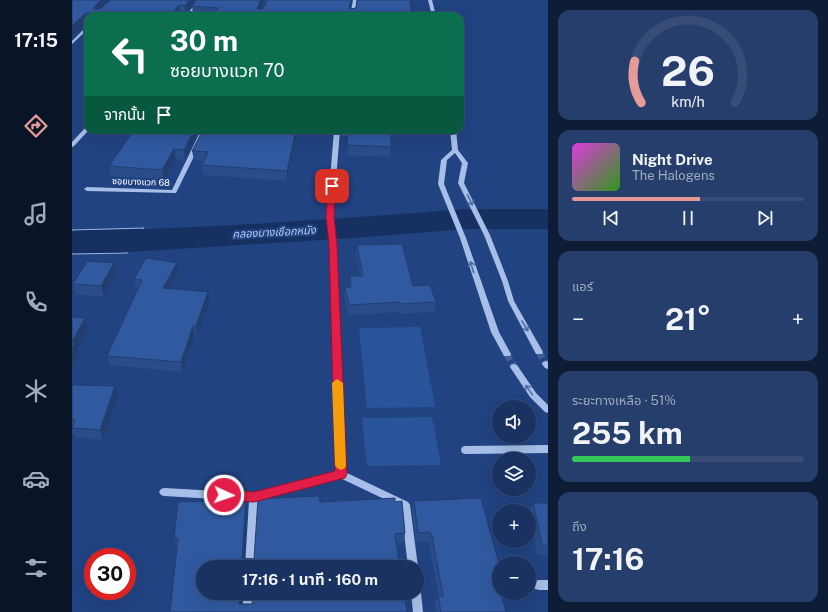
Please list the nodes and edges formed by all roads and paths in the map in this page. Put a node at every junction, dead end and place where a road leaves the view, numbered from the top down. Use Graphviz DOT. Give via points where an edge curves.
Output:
graph roads {
  1 [pos="200,0"];
  2 [pos="355,0"];
  3 [pos="430,0"];
  4 [pos="191,12"];
  5 [pos="353,12"];
  6 [pos="433,12"];
  7 [pos="84,30"];
  8 [pos="74,38"];
  9 [pos="72,42"];
  10 [pos="84,132"];
  11 [pos="202,134"];
  12 [pos="337,134"];
  13 [pos="453,134"];
  14 [pos="72,145"];
  15 [pos="455,150"];
  16 [pos="87,189"];
  17 [pos="539,352"];
  18 [pos="507,354"];
  19 [pos="514,367"];
  20 [pos="548,410"];
  21 [pos="548,449"];
  22 [pos="465,450"];
  23 [pos="341,474"];
  24 [pos="164,492"];
  25 [pos="254,497"];
  26 [pos="250,560"];
  27 [pos="412,560"];
  28 [pos="248,600"];
  29 [pos="417,600"];
  30 [pos="247,612"];
  31 [pos="418,612"];
  1 -- 4 [label="street"];
  2 -- 5 [label="street"];
  3 -- 6 [label="street"];
  7 -- 8 [label="street"];
  8 -- 9 [label="street"];
  10 -- 14 [label="street"];
  11 -- 16 [label="street, ซอยบางแวก 68" via="174,192"];
  12 -- 23 [label="street" via="330,217"];
  13 -- 15 [label="street"];
  15 -- 17 [label="street, one-way" via="465,163 462,182 487,235 511,301"];
  18 -- 15 [label="street, one-way" via="485,304 463,238 441,184 444,160"];
  20 -- 19 [label="street, one-way" via="533,395"];
  21 -- 22 [label="street"];
  23 -- 25 [label="street"];
  23 -- 27 [label="street" via="406,505"];
  24 -- 25 [label="street"];
  25 -- 26 [label="street"];
  28 -- 30 [label="street"];
  29 -- 31 [label="street"];
}
